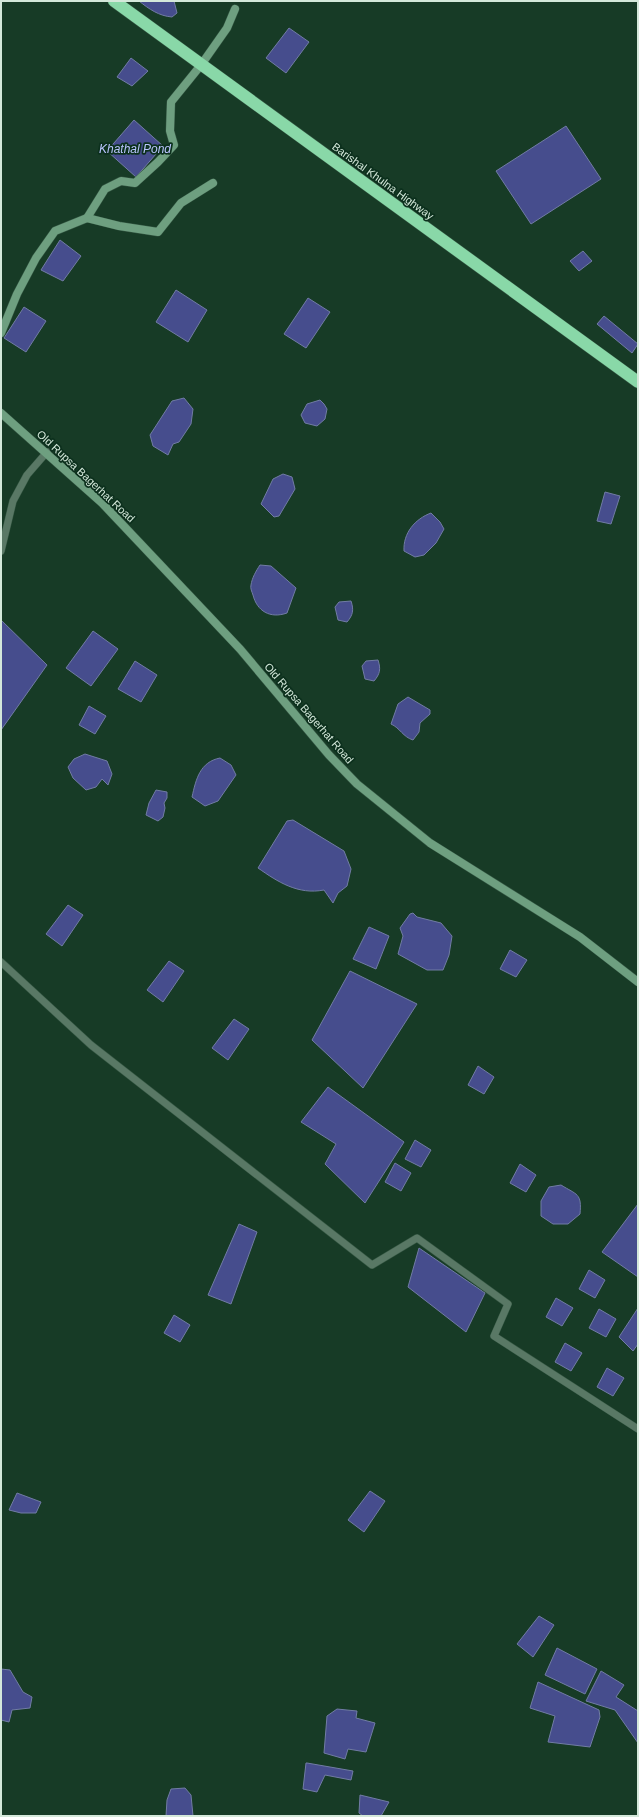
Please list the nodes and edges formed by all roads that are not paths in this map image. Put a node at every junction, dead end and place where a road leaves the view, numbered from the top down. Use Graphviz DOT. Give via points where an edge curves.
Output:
graph roads {
  1 [pos="114,1"];
  2 [pos="234,9"];
  3 [pos="201,65"];
  4 [pos="213,183"];
  5 [pos="87,218"];
  6 [pos="1,333"];
  7 [pos="638,382"];
  8 [pos="1,412"];
  9 [pos="46,452"];
  10 [pos="1,551"];
  11 [pos="1,962"];
  12 [pos="638,982"];
  13 [pos="638,1429"];
  1 -- 3 [label="highway, Barishal Khulna Highway"];
  2 -- 3 [label="street" via="227,28"];
  3 -- 5 [label="street" via="171,102 170,131 174,146 135,183 121,181 105,189"];
  3 -- 7 [label="highway, Barishal Khulna Highway"];
  4 -- 5 [label="street" via="181,204 158,232"];
  5 -- 6 [label="street" via="55,231 36,258"];
  8 -- 9 [label="street, Old Rupsa Bagerhat Road"];
  9 -- 10 [label="street" via="27,475 13,500"];
  9 -- 12 [label="street, Old Rupsa Bagerhat Road" via="102,503 240,649 329,755 357,784 430,843 580,937"];
  11 -- 13 [label="street" via="91,1045 372,1265 417,1238 508,1304 494,1336"];
}
